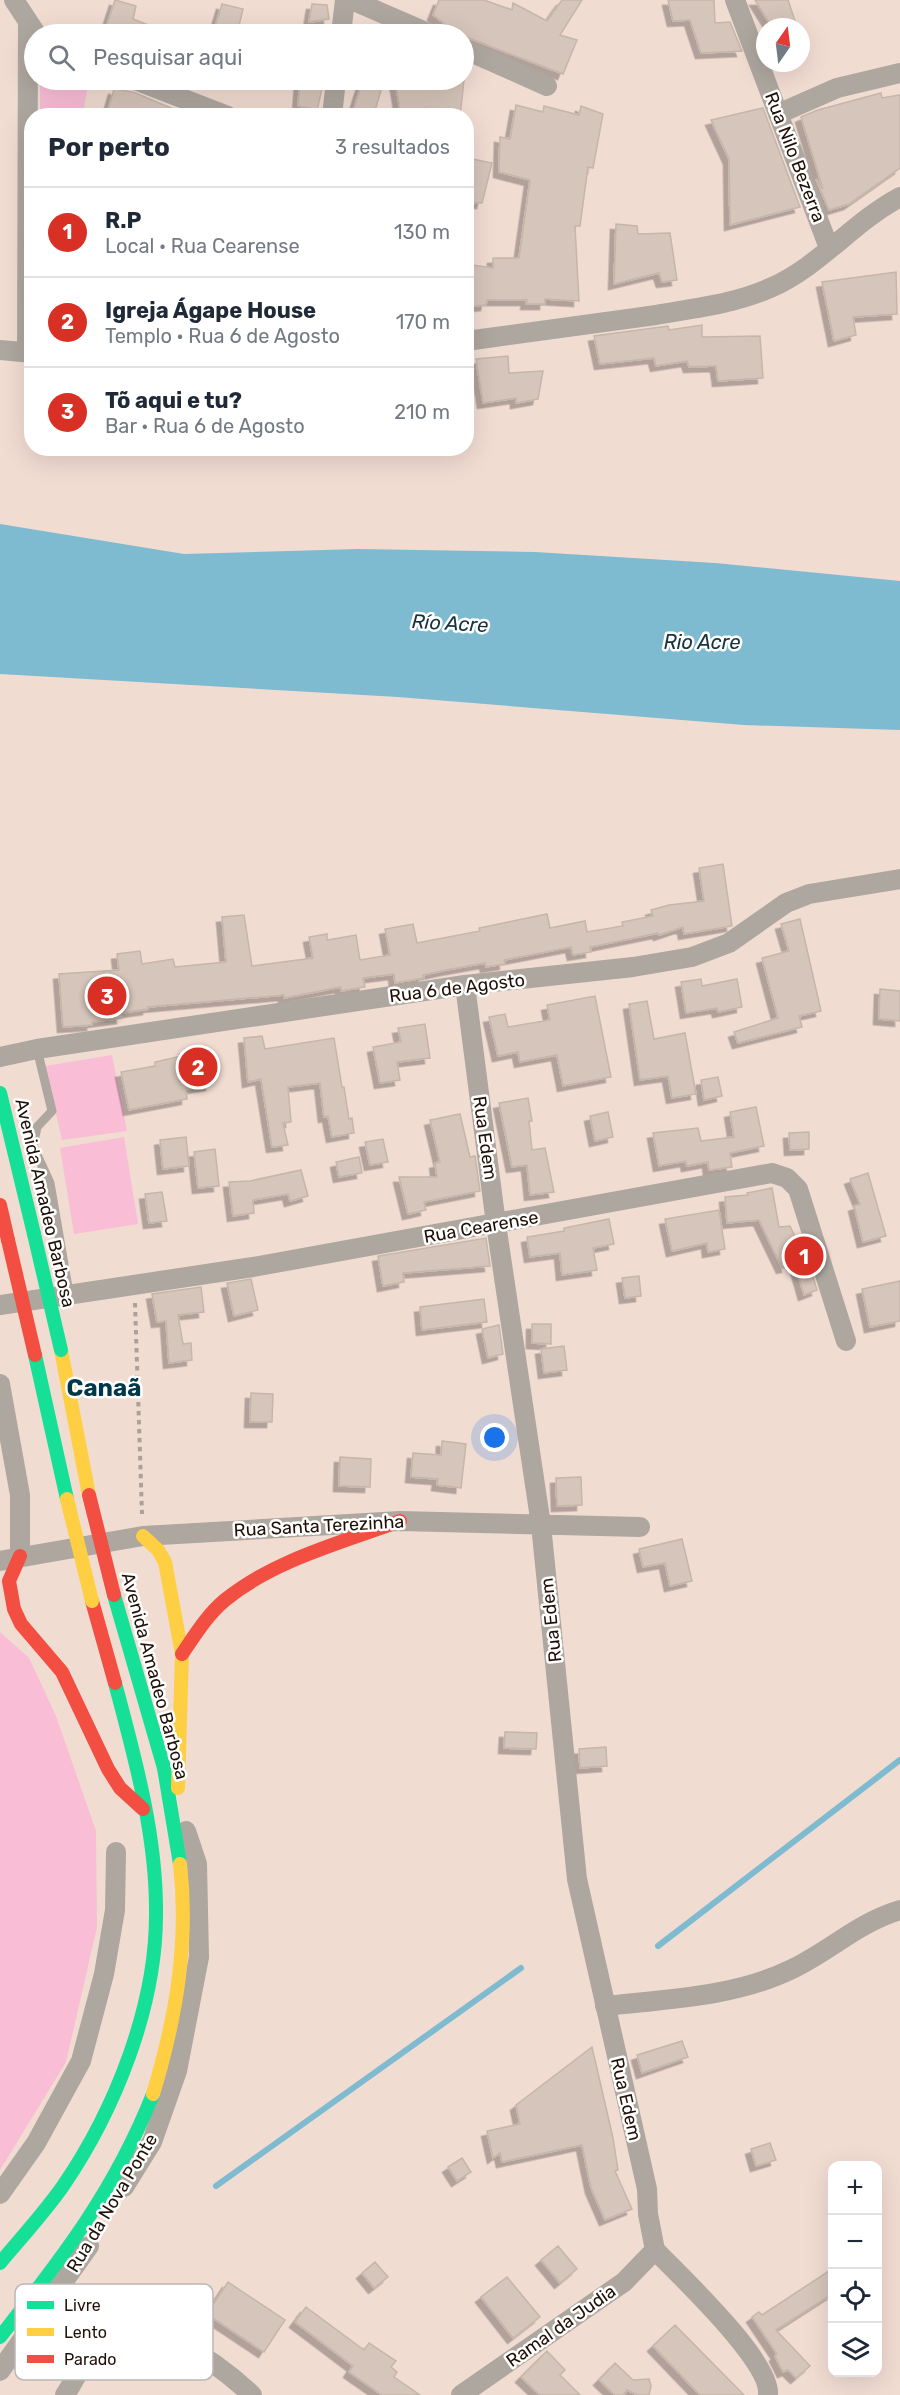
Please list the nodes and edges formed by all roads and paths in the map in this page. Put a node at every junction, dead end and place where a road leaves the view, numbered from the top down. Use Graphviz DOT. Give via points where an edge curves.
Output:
graph roads {
  1 [pos="14,0"];
  2 [pos="345,0"];
  3 [pos="352,0"];
  4 [pos="735,0"];
  5 [pos="29,24"];
  6 [pos="342,24"];
  7 [pos="407,24"];
  8 [pos="474,54"];
  9 [pos="900,73"];
  10 [pos="547,86"];
  11 [pos="31,90"];
  12 [pos="161,90"];
  13 [pos="335,90"];
  14 [pos="31,108"];
  15 [pos="207,108"];
  16 [pos="333,108"];
  17 [pos="778,114"];
  18 [pos="900,197"];
  19 [pos="828,248"];
  20 [pos="474,340"];
  21 [pos="0,350"];
  22 [pos="24,352"];
  23 [pos="900,879"];
  24 [pos="465,986"];
  25 [pos="37,1049"];
  26 [pos="0,1057"];
  27 [pos="0,1093"];
  28 [pos="0,1205"];
  29 [pos="496,1224"];
  30 [pos="134,1284"];
  31 [pos="69,1293"];
  32 [pos="0,1305"];
  33 [pos="846,1341"];
  34 [pos="0,1384"];
  35 [pos="400,1521"];
  36 [pos="541,1525"];
  37 [pos="640,1527"];
  38 [pos="143,1536"];
  39 [pos="20,1556"];
  40 [pos="0,1561"];
  41 [pos="0,1614"];
  42 [pos="21,1624"];
  43 [pos="182,1654"];
  44 [pos="178,1805"];
  45 [pos="145,1811"];
  46 [pos="176,1827"];
  47 [pos="116,1852"];
  48 [pos="900,1910"];
  49 [pos="605,2006"];
  50 [pos="0,2194"];
  51 [pos="655,2250"];
  52 [pos="0,2263"];
  53 [pos="42,2284"];
  54 [pos="62,2284"];
  55 [pos="15,2318"];
  56 [pos="0,2337"];
  57 [pos="15,2350"];
  58 [pos="213,2363"];
  59 [pos="0,2371"];
  60 [pos="74,2380"];
  61 [pos="471,2392"];
  62 [pos="65,2395"];
  63 [pos="252,2395"];
  64 [pos="768,2395"];
  1 -- 5 [label="street"];
  2 -- 6 [label="street"];
  3 -- 7 [label="street"];
  4 -- 17 [label="street, Rua Nilo Bezerra"];
  8 -- 10 [label="street"];
  9 -- 17 [label="street" via="837,88"];
  11 -- 14 [label="street"];
  12 -- 15 [label="street"];
  13 -- 16 [label="street"];
  17 -- 19 [label="street, Rua Nilo Bezerra"];
  18 -- 19 [label="street"];
  19 -- 20 [label="street" via="772,287 728,303"];
  21 -- 22 [label="street"];
  23 -- 24 [label="street, Rua 6 de Agosto" via="809,894 786,903 729,942 692,957"];
  24 -- 25 [label="street, Rua 6 de Agosto"];
  24 -- 29 [label="street, Rua Edem"];
  25 -- 26 [label="street, Rua 6 de Agosto"];
  25 -- 31 [label="lane" via="52,1111 37,1127 33,1146 50,1183"];
  27 -- 46 [label="main road, Avenida Amadeo Barbosa, bridge" via="61,1350 88,1495 150,1712"];
  28 -- 45 [label="main road, bridge" via="66,1499"];
  29 -- 30 [label="street, Rua Cearense"];
  29 -- 33 [label="street, Rua Cearense" via="753,1175 772,1173 787,1178 798,1190"];
  29 -- 36 [label="street, Rua Edem"];
  30 -- 31 [label="street, Rua Cearense"];
  30 -- 38 [label="path"];
  31 -- 32 [label="street, Rua Cearense"];
  34 -- 39 [label="street" via="21,1495"];
  35 -- 36 [label="street, Rua Santa Terezinha"];
  35 -- 38 [label="street, Rua Santa Terezinha"];
  35 -- 43 [label="main road" via="259,1579 225,1600 202,1624"];
  36 -- 37 [label="street, Rua Santa Terezinha"];
  36 -- 49 [label="street, Rua Edem" via="577,1879"];
  38 -- 39 [label="street, Rua Santa Terezinha"];
  38 -- 43 [label="main road" via="165,1562"];
  39 -- 40 [label="street, Rua Santa Terezinha"];
  39 -- 42 [label="main road" via="9,1581"];
  41 -- 42 [label="main road"];
  42 -- 45 [label="main road" via="62,1672 120,1788"];
  43 -- 44 [label="main road"];
  44 -- 46 [label="main road"];
  44 -- 54 [label="street, Rua da Nova Ponte" via="197,1864 199,1957 177,2071 152,2142"];
  45 -- 52 [label="main road" via="155,1881 155,1928 144,2015 107,2110 61,2188"];
  46 -- 53 [label="main road, Avenida Amadeo Barbosa" via="183,1889 180,1985 164,2067 134,2142 109,2188 76,2241"];
  47 -- 50 [label="street" via="110,1942 81,2061 36,2144"];
  48 -- 49 [label="street" via="878,1916 793,1969 742,1988"];
  49 -- 51 [label="street, Rua Edem" via="647,2189"];
  51 -- 61 [label="street, Ramal da Judia" via="624,2282"];
  51 -- 64 [label="street" via="725,2324 760,2368 768,2382"];
  55 -- 56 [label="main road, Avenida Amadeo Barbosa"];
  57 -- 59 [label="street, Rua da Nova Ponte"];
  58 -- 63 [label="street"];
  60 -- 62 [label="street"];
}
